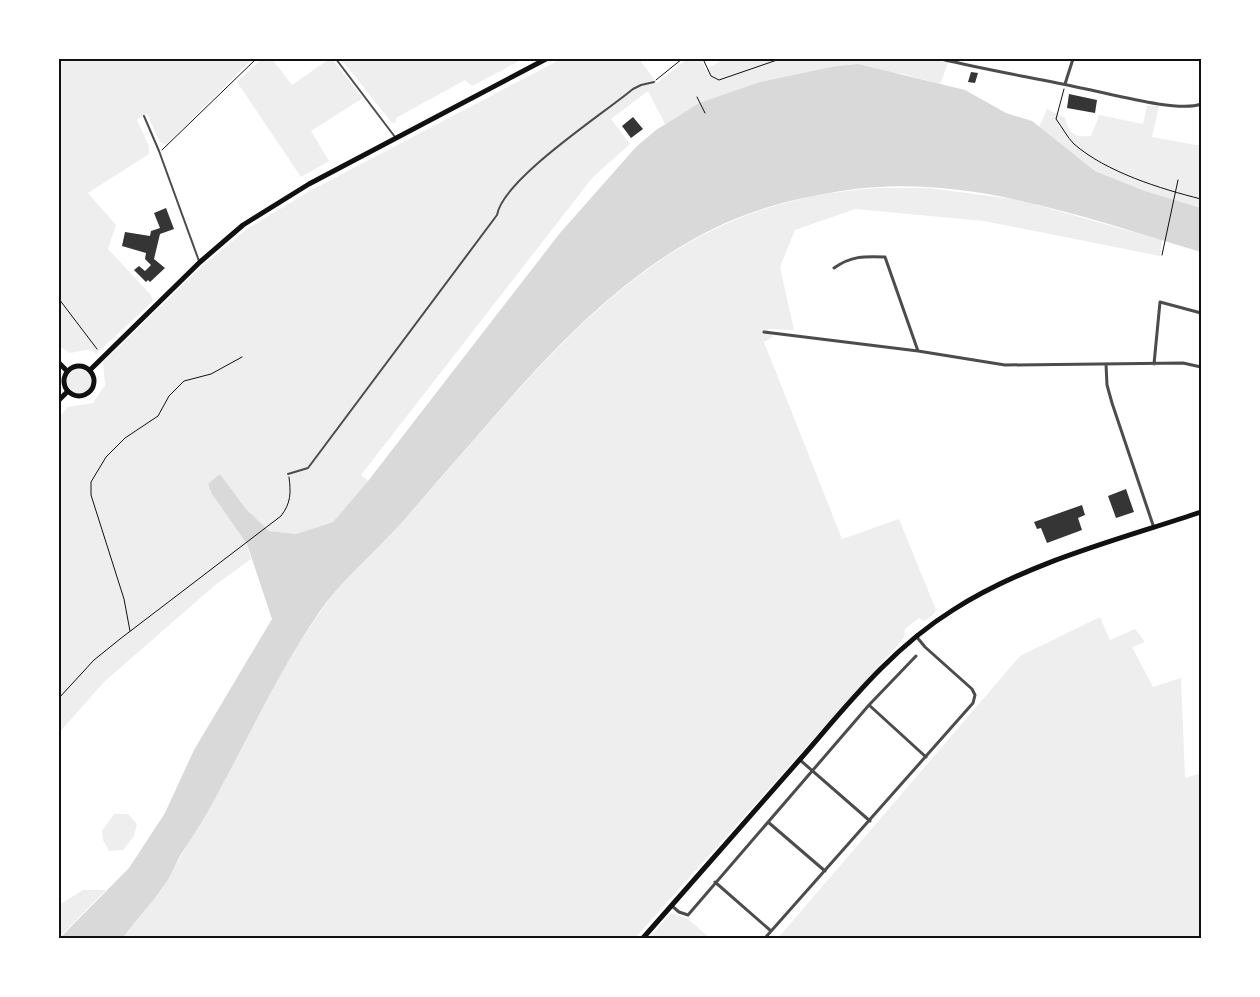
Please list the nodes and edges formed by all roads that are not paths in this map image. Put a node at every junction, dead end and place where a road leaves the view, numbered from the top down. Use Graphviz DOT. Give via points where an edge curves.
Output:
graph roads {
  1 [pos="336,59"];
  2 [pos="546,59"];
  3 [pos="941,59"];
  4 [pos="1073,59"];
  5 [pos="654,82"];
  6 [pos="1065,84"];
  7 [pos="1201,104"];
  8 [pos="144,116"];
  9 [pos="396,139"];
  10 [pos="200,262"];
  11 [pos="834,268"];
  12 [pos="1201,314"];
  13 [pos="764,332"];
  14 [pos="918,351"];
  15 [pos="59,363"];
  16 [pos="1106,364"];
  17 [pos="1154,364"];
  18 [pos="1201,367"];
  19 [pos="90,370"];
  20 [pos="67,371"];
  21 [pos="67,392"];
  22 [pos="59,400"];
  23 [pos="288,474"];
  24 [pos="1201,512"];
  25 [pos="1154,528"];
  26 [pos="916,636"];
  27 [pos="916,656"];
  28 [pos="869,705"];
  29 [pos="926,757"];
  30 [pos="800,760"];
  31 [pos="812,771"];
  32 [pos="870,821"];
  33 [pos="768,822"];
  34 [pos="825,871"];
  35 [pos="714,882"];
  36 [pos="672,906"];
  37 [pos="771,931"];
  38 [pos="643,938"];
  39 [pos="766,938"];
  1 -- 9 [label="lane"];
  2 -- 9 [label="main road"];
  3 -- 6 [label="street"];
  4 -- 6 [label="street"];
  5 -- 23 [label="lane" via="641,85 603,112 540,162 506,195 497,215 329,442 308,468"];
  6 -- 7 [label="street" via="1185,107"];
  8 -- 10 [label="lane"];
  9 -- 10 [label="main road" via="309,184 243,225"];
  10 -- 19 [label="main road"];
  11 -- 14 [label="street" via="846,259 859,256 885,257"];
  12 -- 17 [label="street" via="1160,302"];
  13 -- 14 [label="street"];
  14 -- 16 [label="street" via="1005,365"];
  15 -- 20 [label="main road"];
  16 -- 17 [label="street"];
  16 -- 25 [label="street" via="1112,403"];
  17 -- 18 [label="street" via="1183,363"];
  19 -- 20 [label="main road" via="77,365"];
  19 -- 21 [label="main road" via="94,380 87,394 77,396"];
  20 -- 21 [label="main road" via="63,383"];
  21 -- 22 [label="main road"];
  24 -- 25 [label="main road"];
  25 -- 26 [label="main road" via="1102,544 994,587"];
  26 -- 29 [label="street" via="975,694 972,705"];
  26 -- 30 [label="main road" via="865,685"];
  27 -- 28 [label="street"];
  28 -- 29 [label="street"];
  28 -- 31 [label="street"];
  29 -- 32 [label="street"];
  30 -- 31 [label="street"];
  30 -- 36 [label="main road"];
  31 -- 32 [label="street"];
  31 -- 33 [label="street"];
  32 -- 34 [label="street"];
  33 -- 34 [label="street"];
  33 -- 35 [label="street"];
  34 -- 37 [label="street"];
  35 -- 36 [label="street" via="688,915"];
  35 -- 37 [label="street"];
  36 -- 38 [label="main road"];
  37 -- 39 [label="street"];
}
